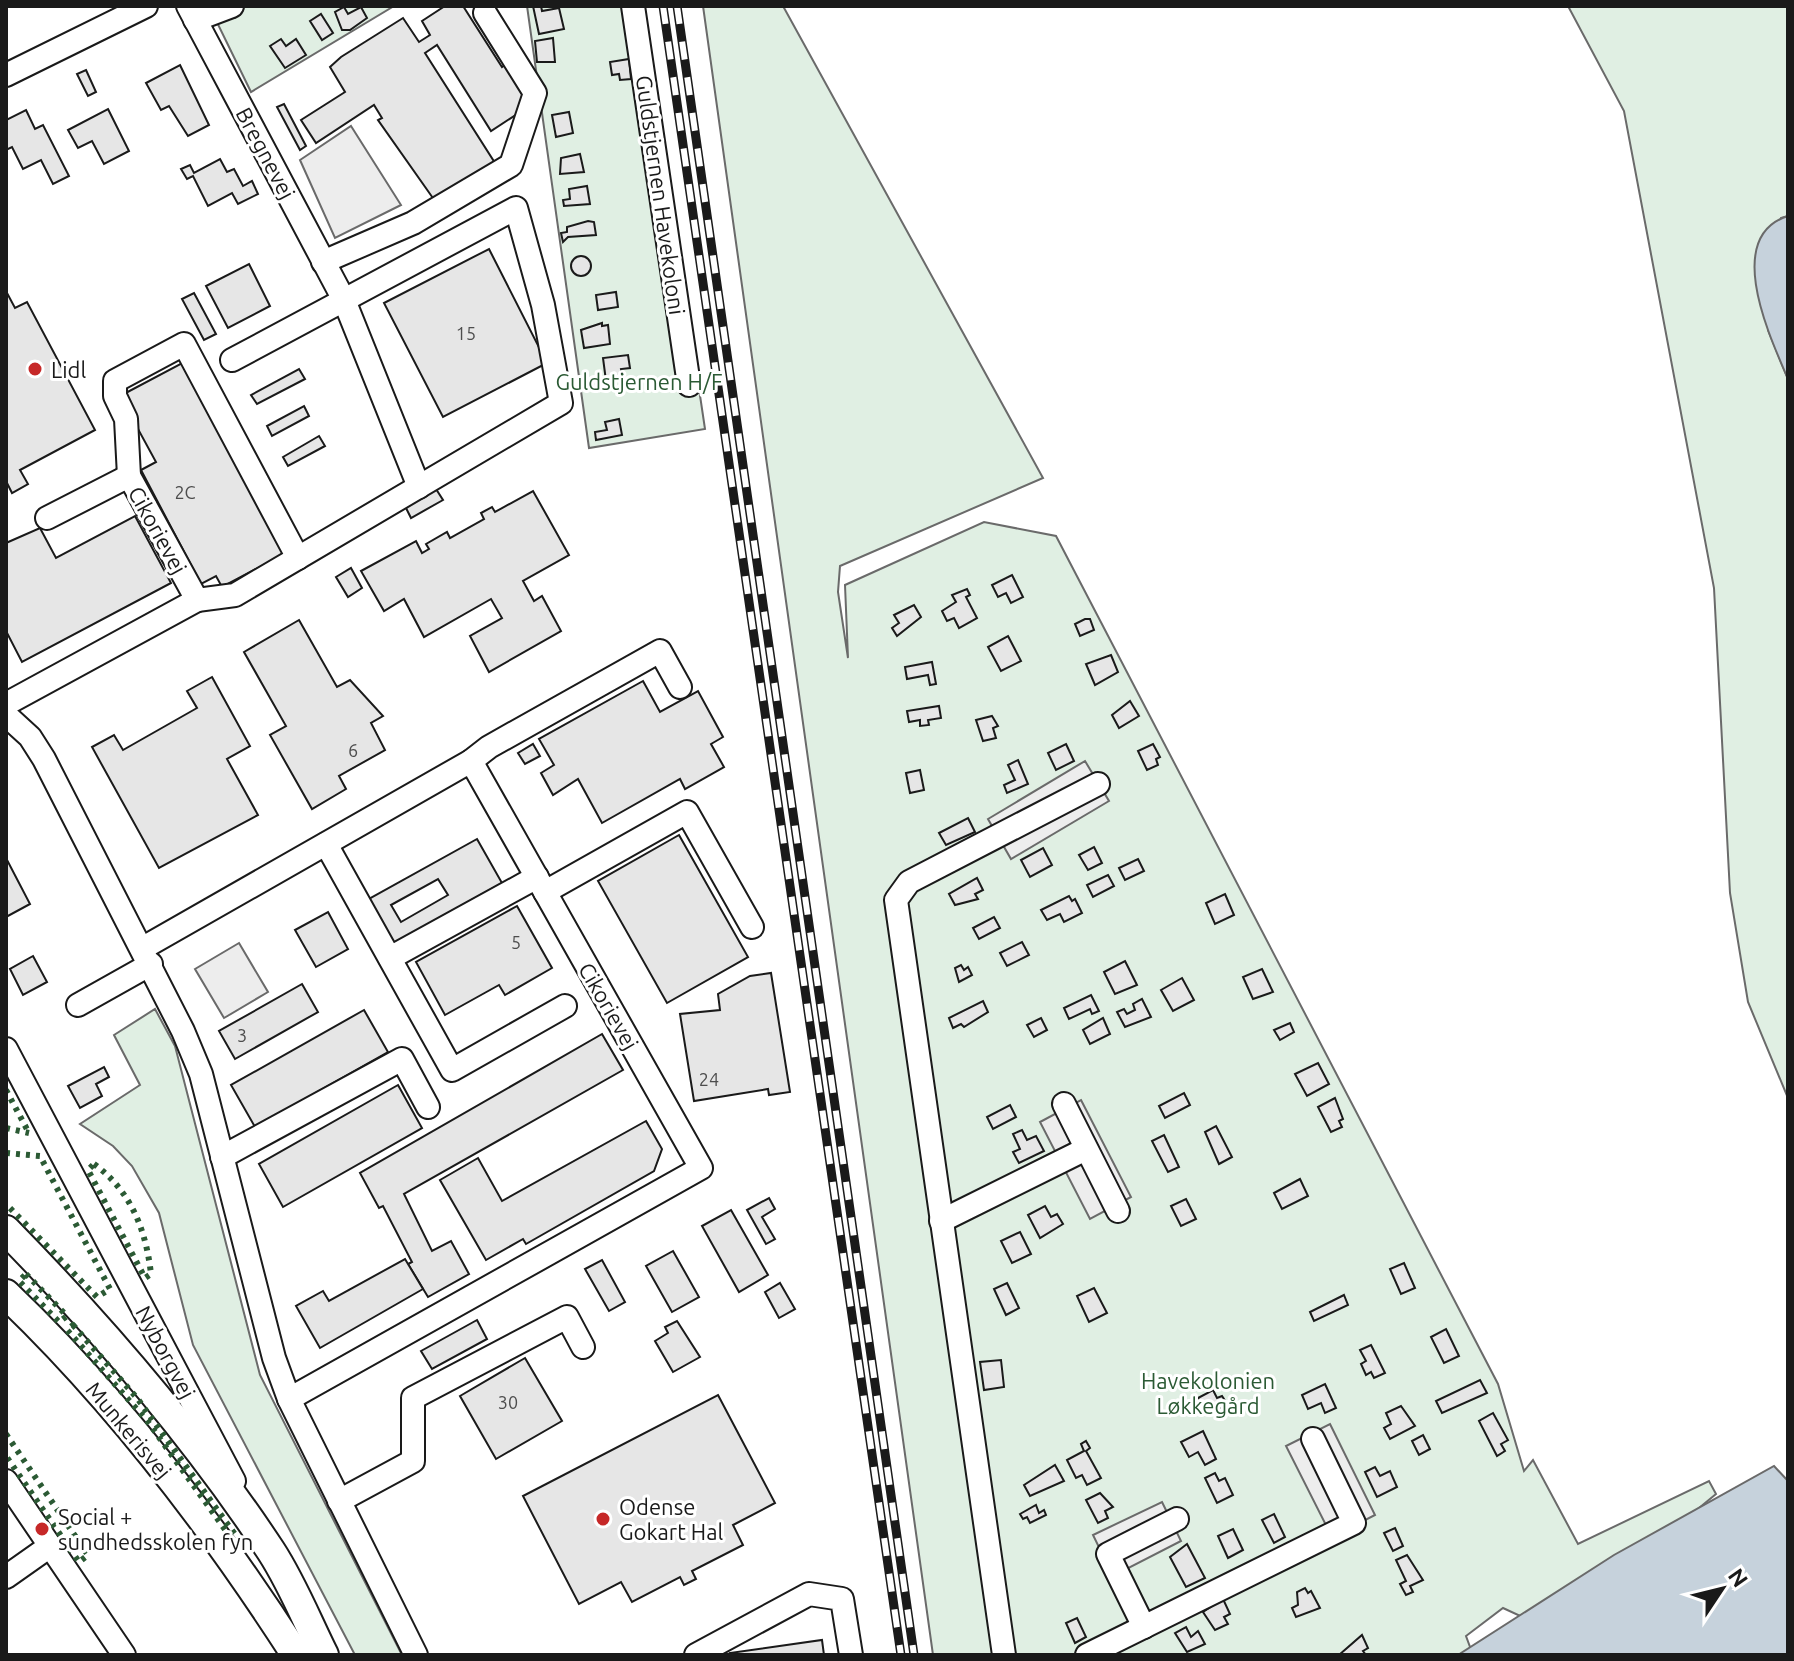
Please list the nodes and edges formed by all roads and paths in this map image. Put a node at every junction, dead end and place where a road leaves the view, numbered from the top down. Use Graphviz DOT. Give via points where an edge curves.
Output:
graph roads {
  1 [pos="146,6"];
  2 [pos="232,6"];
  3 [pos="633,6"];
  4 [pos="192,13"];
  5 [pos="485,13"];
  6 [pos="6,75"];
  7 [pos="323,262"];
  8 [pos="344,300"];
  9 [pos="232,360"];
  10 [pos="689,385"];
  11 [pos="129,476"];
  12 [pos="419,487"];
  13 [pos="47,518"];
  14 [pos="298,558"];
  15 [pos="197,600"];
  16 [pos="680,687"];
  17 [pos="6,704"];
  18 [pos="6,716"];
  19 [pos="471,761"];
  20 [pos="1098,784"];
  21 [pos="326,844"];
  22 [pos="541,884"];
  23 [pos="752,927"];
  24 [pos="147,956"];
  25 [pos="390,958"];
  26 [pos="78,1005"];
  27 [pos="565,1006"];
  28 [pos="6,1049"];
  29 [pos="1064,1104"];
  30 [pos="428,1107"];
  31 [pos="1086,1149"];
  32 [pos="222,1157"];
  33 [pos="1118,1211"];
  34 [pos="941,1221"];
  35 [pos="6,1230"];
  36 [pos="6,1242"];
  37 [pos="52,1277"];
  38 [pos="6,1294"];
  39 [pos="583,1347"];
  40 [pos="289,1399"];
  41 [pos="1313,1439"];
  42 [pos="6,1481"];
  43 [pos="339,1501"];
  44 [pos="1177,1519"];
  45 [pos="50,1546"];
  46 [pos="272,1553"];
  47 [pos="6,1577"];
  48 [pos="1144,1627"];
  49 [pos="1117,1648"];
  50 [pos="124,1655"];
  51 [pos="296,1655"];
  52 [pos="324,1655"];
  53 [pos="416,1655"];
  54 [pos="696,1655"];
  55 [pos="851,1655"];
  56 [pos="1004,1655"];
  57 [pos="1087,1655"];
  1 -- 6 [label="street"];
  2 -- 4 [label="street"];
  3 -- 10 [label="street, Guldstjernen Havekoloni"];
  4 -- 7 [label="street, Bregnevej"];
  5 -- 7 [label="street" via="535,93 511,165 413,223"];
  7 -- 8 [label="street, Bregnevej"];
  8 -- 9 [label="street"];
  8 -- 12 [label="street, Bregnevej"];
  8 -- 12 [label="street" via="516,208 543,305 561,403"];
  11 -- 13 [label="street, Cikorievej"];
  11 -- 14 [label="street" via="126,419 115,396 115,381 184,344"];
  11 -- 15 [label="street, Cikorievej"];
  12 -- 14 [label="street"];
  14 -- 15 [label="street" via="235,595"];
  15 -- 17 [label="street, Cikorievej"];
  16 -- 19 [label="street" via="660,651"];
  18 -- 24 [label="street" via="30,737 44,759"];
  19 -- 21 [label="street"];
  19 -- 22 [label="street, Cikorievej"];
  20 -- 34 [label="street" via="909,882 896,900"];
  21 -- 24 [label="street"];
  21 -- 25 [label="street"];
  22 -- 23 [label="street" via="687,812"];
  22 -- 25 [label="street"];
  22 -- 40 [label="street, Cikorievej" via="701,1168"];
  24 -- 26 [label="street"];
  24 -- 32 [label="street" via="201,1074"];
  25 -- 27 [label="street" via="452,1070"];
  28 -- 46 [label="street, Nyborgvej"];
  29 -- 31 [label="street"];
  30 -- 32 [label="street" via="402,1059"];
  31 -- 33 [label="street"];
  31 -- 34 [label="street"];
  32 -- 40 [label="street"];
  34 -- 56 [label="street"];
  35 -- 37 [label="main road, Munkerisvej"];
  36 -- 37 [label="main road"];
  37 -- 46 [label="main road, Munkerisvej" via="162,1405"];
  38 -- 51 [label="main road, Munkerisvej" via="158,1463"];
  39 -- 43 [label="street" via="567,1317 413,1398 413,1461"];
  40 -- 43 [label="street"];
  41 -- 48 [label="street" via="1354,1523"];
  42 -- 45 [label="street"];
  43 -- 53 [label="street"];
  44 -- 48 [label="street" via="1108,1554"];
  45 -- 47 [label="street"];
  45 -- 50 [label="street"];
  46 -- 52 [label="main road, Nyborgvej"];
  48 -- 49 [label="street"];
  49 -- 57 [label="street"];
  54 -- 55 [label="street" via="809,1594 842,1599"];
}
